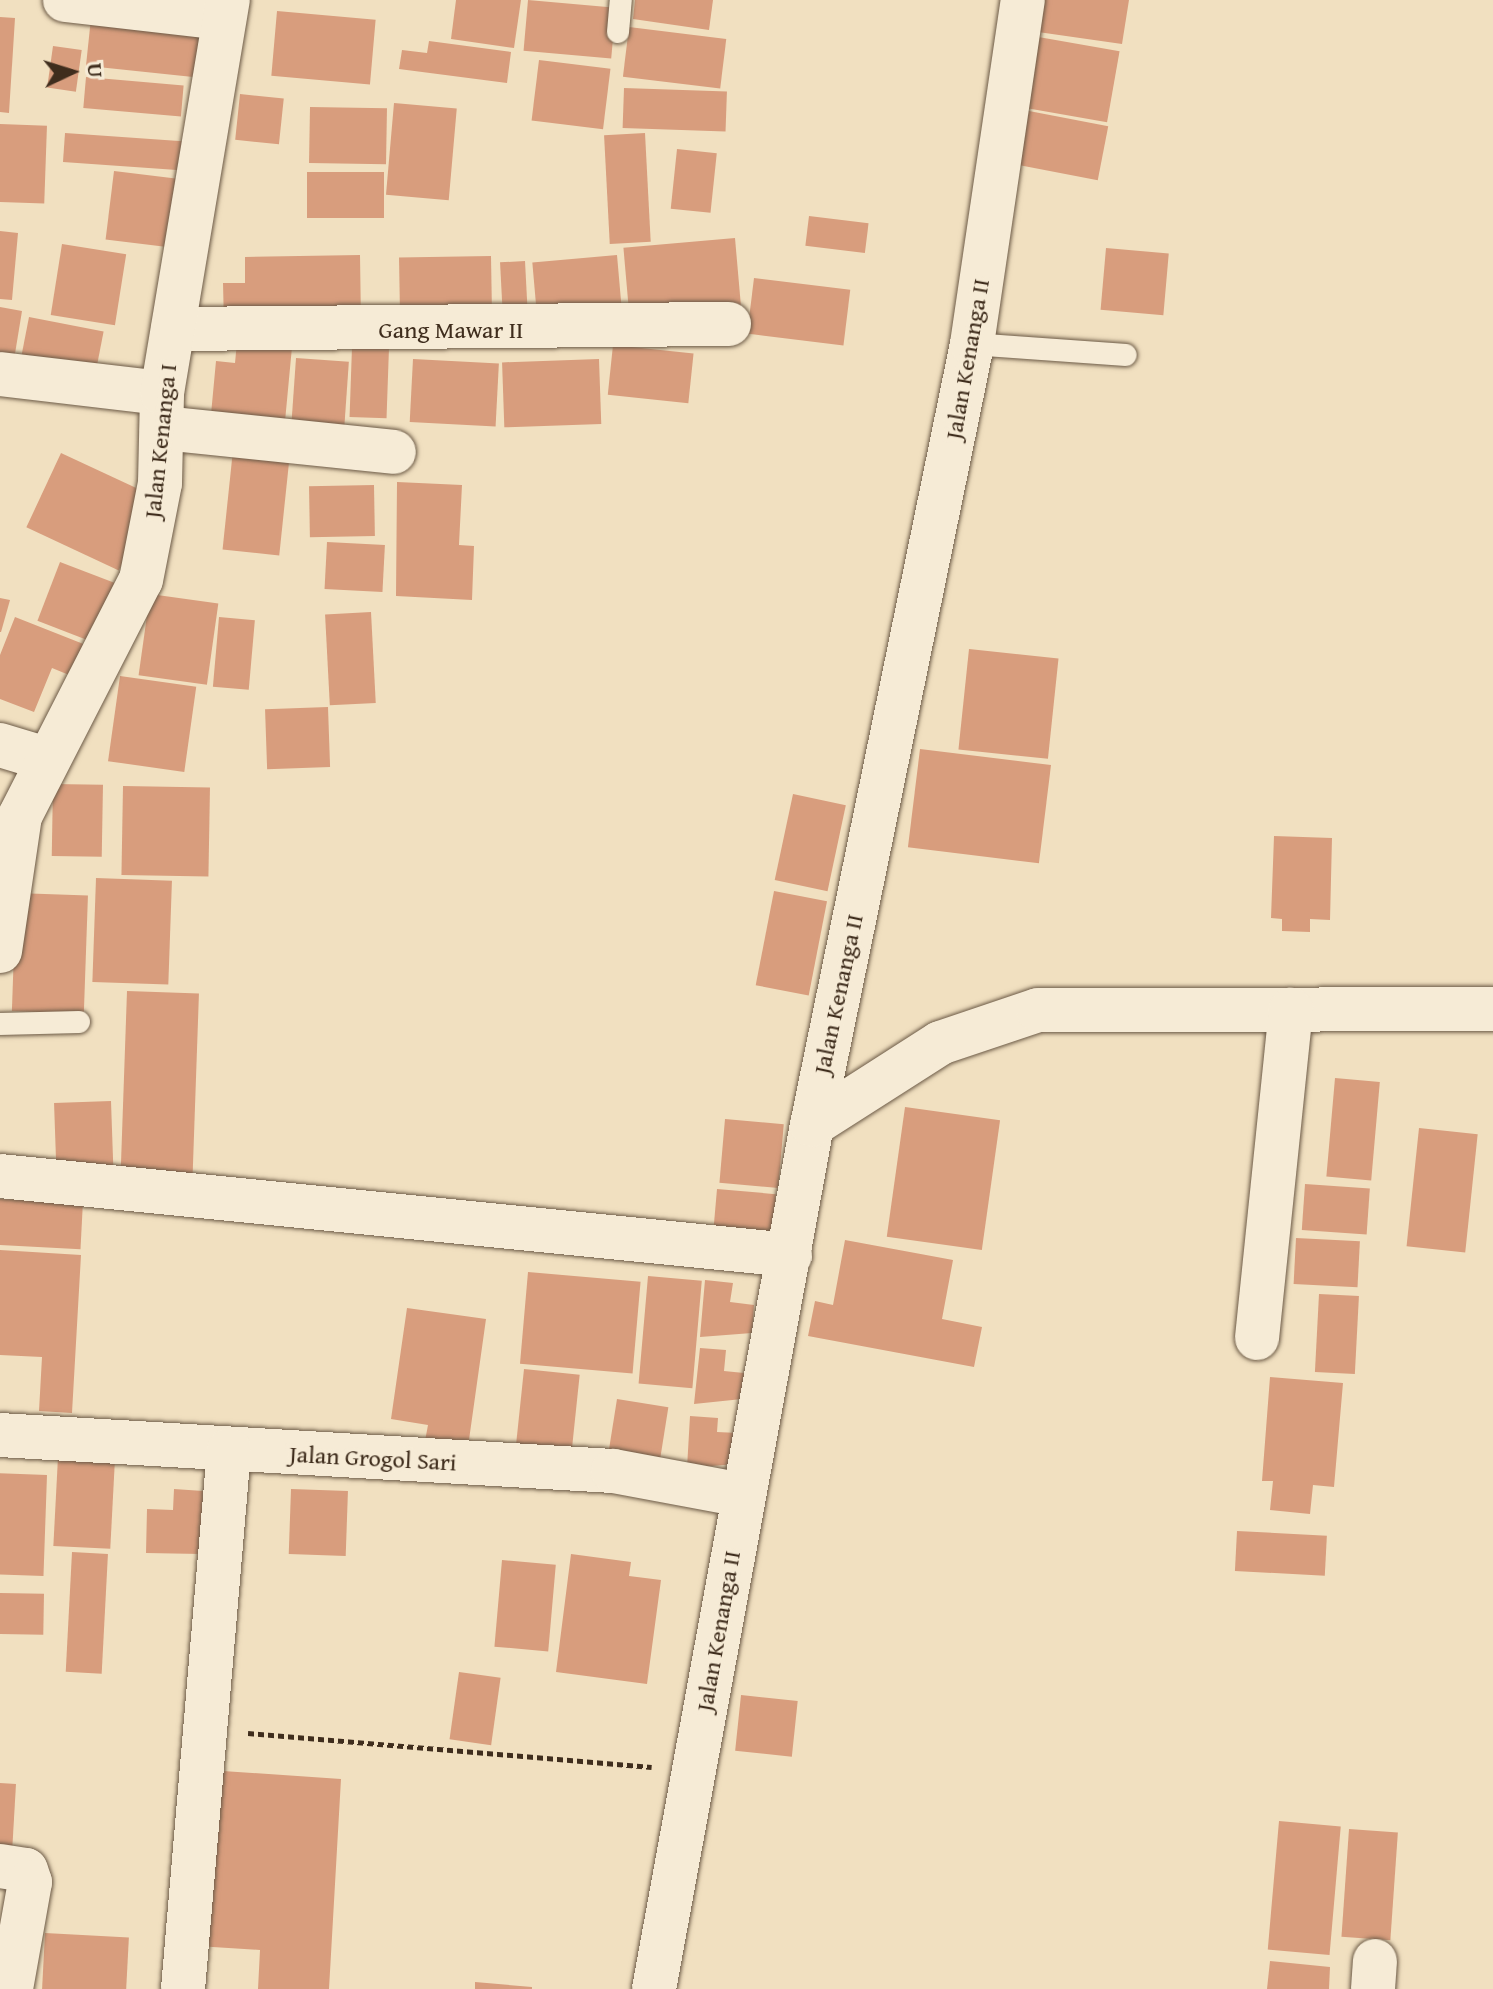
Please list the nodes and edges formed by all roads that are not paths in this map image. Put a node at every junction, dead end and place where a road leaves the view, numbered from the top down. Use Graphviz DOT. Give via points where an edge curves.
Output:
graph roads {
  1 [pos="65,0"];
  2 [pos="621,0"];
  3 [pos="1023,0"];
  4 [pos="226,9"];
  5 [pos="618,32"];
  6 [pos="729,324"];
  7 [pos="173,329"];
  8 [pos="972,344"];
  9 [pos="1126,355"];
  10 [pos="0,374"];
  11 [pos="162,410"];
  12 [pos="394,452"];
  13 [pos="0,745"];
  14 [pos="43,758"];
  15 [pos="0,951"];
  16 [pos="1493,1009"];
  17 [pos="1291,1010"];
  18 [pos="79,1022"];
  19 [pos="0,1024"];
  20 [pos="812,1125"];
  21 [pos="0,1176"];
  22 [pos="790,1255"];
  23 [pos="1257,1338"];
  24 [pos="0,1435"];
  25 [pos="229,1450"];
  26 [pos="743,1495"];
  27 [pos="0,1866"];
  28 [pos="11,1989"];
  29 [pos="183,1989"];
  30 [pos="654,1989"];
  1 -- 4 [label="street"];
  2 -- 5 [label="lane"];
  3 -- 8 [label="street, Jalan Kenanga II"];
  4 -- 7 [label="street, Jalan Kenanga I"];
  6 -- 7 [label="street, Gang Mawar II"];
  7 -- 11 [label="street, Jalan Kenanga I"];
  8 -- 9 [label="lane"];
  8 -- 20 [label="street, Jalan Kenanga II"];
  10 -- 11 [label="street"];
  11 -- 12 [label="street"];
  11 -- 14 [label="street, Jalan Kenanga I" via="141,580 123,624"];
  13 -- 14 [label="street"];
  14 -- 15 [label="street, Jalan Kenanga I" via="20,816"];
  16 -- 17 [label="street"];
  17 -- 20 [label="street" via="1038,1010 986,1022"];
  17 -- 23 [label="street"];
  18 -- 19 [label="lane"];
  20 -- 22 [label="street, Jalan Kenanga II"];
  21 -- 22 [label="street"];
  22 -- 26 [label="street, Jalan Kenanga II"];
  24 -- 25 [label="street, Jalan Grogol Sari"];
  25 -- 26 [label="street, Jalan Grogol Sari" via="613,1471"];
  25 -- 29 [label="street"];
  26 -- 30 [label="street, Jalan Kenanga II"];
  27 -- 28 [label="street" via="26,1870 30,1882"];
}
